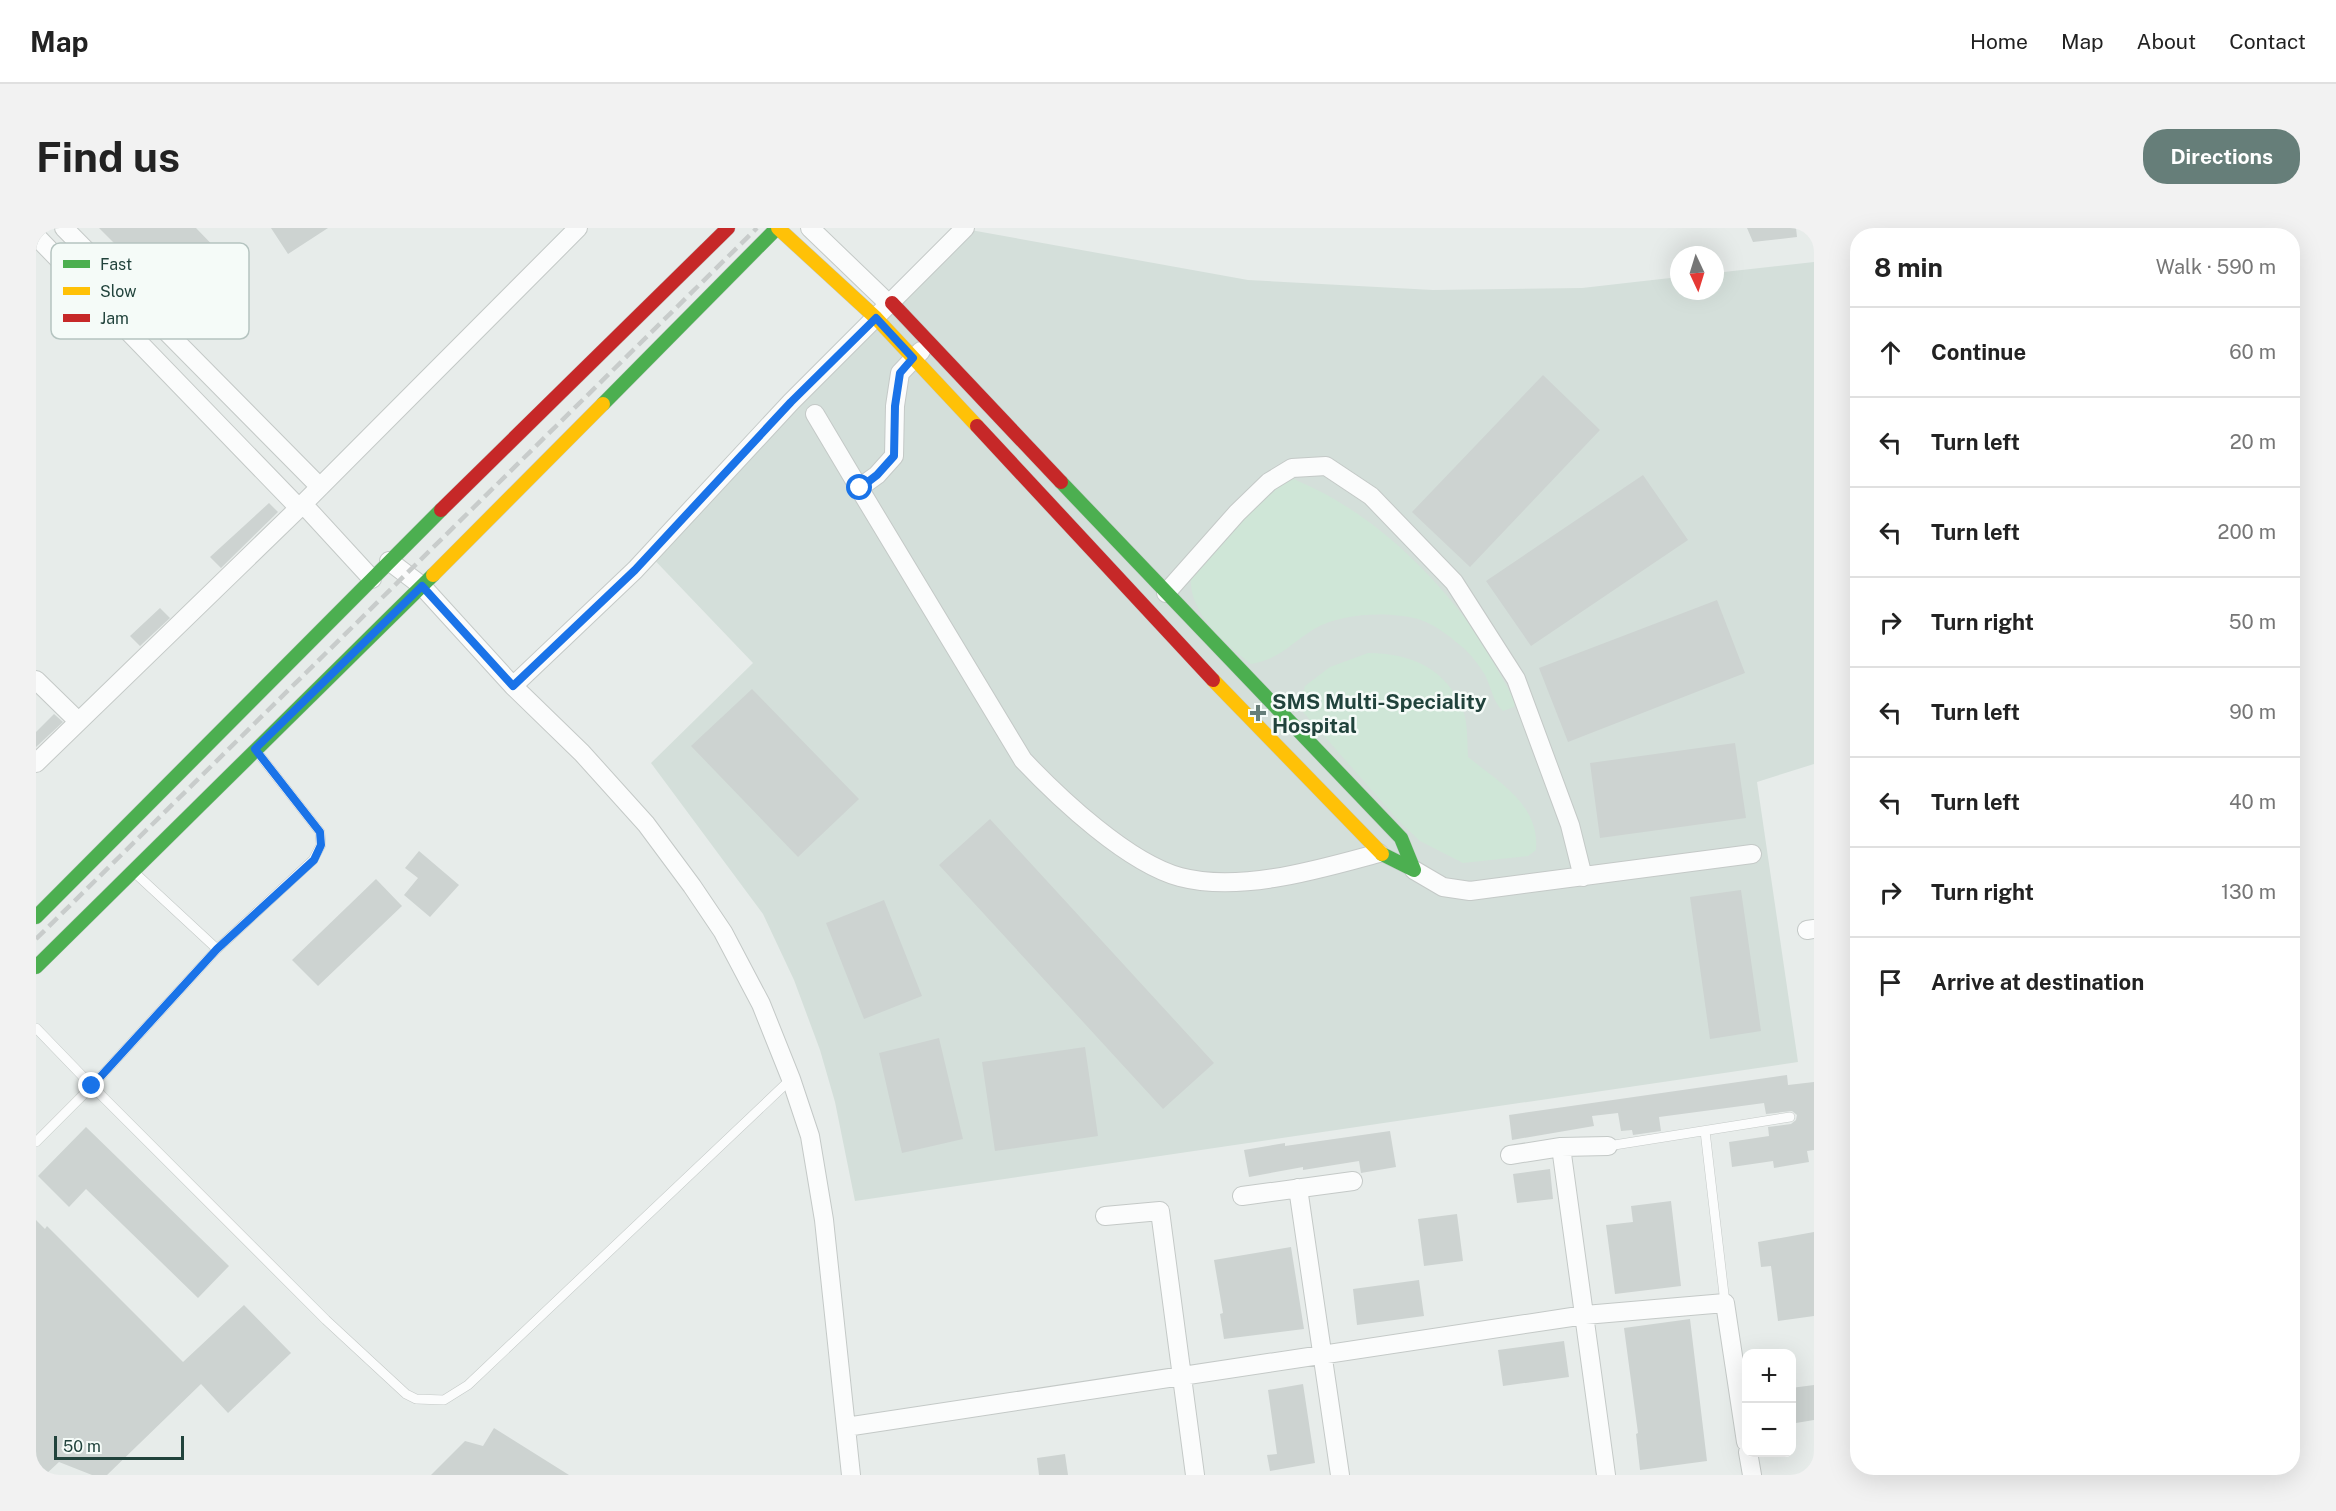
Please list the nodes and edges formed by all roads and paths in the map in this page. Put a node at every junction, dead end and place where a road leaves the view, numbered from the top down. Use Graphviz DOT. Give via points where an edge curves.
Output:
graph roads {
  1 [pos="64,228"];
  2 [pos="578,228"];
  3 [pos="728,228"];
  4 [pos="777,228"];
  5 [pos="810,228"];
  6 [pos="964,228"];
  7 [pos="36,236"];
  8 [pos="79,243"];
  9 [pos="51,251"];
  10 [pos="891,304"];
  11 [pos="876,318"];
  12 [pos="137,339"];
  13 [pos="174,339"];
  14 [pos="928,343"];
  15 [pos="913,358"];
  16 [pos="815,414"];
  17 [pos="320,487"];
  18 [pos="860,488"];
  19 [pos="301,506"];
  20 [pos="389,561"];
  21 [pos="372,579"];
  22 [pos="422,586"];
  23 [pos="1166,593"];
  24 [pos="36,680"];
  25 [pos="513,686"];
  26 [pos="1269,704"];
  27 [pos="78,721"];
  28 [pos="1251,721"];
  29 [pos="255,749"];
  30 [pos="36,763"];
  31 [pos="1379,853"];
  32 [pos="1752,854"];
  33 [pos="133,870"];
  34 [pos="1414,870"];
  35 [pos="1583,877"];
  36 [pos="36,916"];
  37 [pos="217,949"];
  38 [pos="36,967"];
  39 [pos="36,1028"];
  40 [pos="791,1079"];
  41 [pos="92,1086"];
  42 [pos="1790,1117"];
  43 [pos="1705,1131"];
  44 [pos="36,1142"];
  45 [pos="1608,1146"];
  46 [pos="1561,1147"];
  47 [pos="1510,1155"];
  48 [pos="1353,1181"];
  49 [pos="1298,1188"];
  50 [pos="1242,1196"];
  51 [pos="1105,1216"];
  52 [pos="1725,1303"];
  53 [pos="1585,1314"];
  54 [pos="1323,1354"];
  55 [pos="1182,1376"];
  56 [pos="1742,1416"];
  57 [pos="846,1426"];
  58 [pos="1749,1457"];
  59 [pos="851,1475"];
  60 [pos="1195,1475"];
  61 [pos="1340,1475"];
  62 [pos="1606,1475"];
  63 [pos="1752,1475"];
  1 -- 8 [label="street"];
  2 -- 17 [label="street"];
  3 -- 20 [label="main road"];
  4 -- 11 [label="main road"];
  4 -- 22 [label="main road"];
  5 -- 10 [label="street"];
  6 -- 10 [label="street"];
  7 -- 9 [label="street"];
  10 -- 11 [label="street"];
  10 -- 14 [label="main road"];
  11 -- 15 [label="main road"];
  11 -- 25 [label="street" via="791,402 635,570"];
  12 -- 19 [label="street"];
  13 -- 17 [label="street"];
  14 -- 15 [label="street"];
  14 -- 23 [label="main road"];
  15 -- 18 [label="street" via="900,373 894,456"];
  15 -- 28 [label="main road"];
  16 -- 18 [label="street"];
  17 -- 19 [label="street"];
  18 -- 31 [label="street" via="1023,760 1056,795 1128,852 1179,877 1216,882 1323,868"];
  19 -- 21 [label="street"];
  19 -- 27 [label="street"];
  20 -- 21 [label="main road"];
  20 -- 22 [label="street"];
  21 -- 36 [label="main road"];
  22 -- 25 [label="street"];
  22 -- 29 [label="main road"];
  23 -- 26 [label="main road"];
  23 -- 35 [label="street" via="1237,513 1269,482 1292,468 1326,466 1371,496 1454,582 1516,679 1570,825"];
  24 -- 27 [label="street"];
  25 -- 40 [label="street" via="582,753 646,824 692,886 723,932 761,1004"];
  26 -- 28 [label="street"];
  26 -- 34 [label="main road" via="1401,838"];
  27 -- 30 [label="street"];
  28 -- 31 [label="main road"];
  29 -- 33 [label="main road"];
  29 -- 37 [label="lane" via="320,832 321,845 314,860"];
  31 -- 34 [label="main road"];
  32 -- 35 [label="street"];
  33 -- 37 [label="lane"];
  33 -- 38 [label="main road"];
  34 -- 35 [label="street" via="1443,887 1470,891"];
  37 -- 41 [label="lane"];
  39 -- 41 [label="lane"];
  40 -- 41 [label="lane" via="468,1385 444,1400 416,1399 406,1394 326,1320"];
  40 -- 57 [label="street" via="810,1136 824,1220"];
  41 -- 44 [label="lane"];
  42 -- 43 [label="lane"];
  43 -- 45 [label="lane"];
  43 -- 52 [label="lane"];
  45 -- 46 [label="street"];
  46 -- 47 [label="street"];
  46 -- 53 [label="street"];
  48 -- 49 [label="street"];
  49 -- 50 [label="street"];
  49 -- 54 [label="street"];
  51 -- 55 [label="street" via="1160,1211"];
  52 -- 53 [label="street"];
  52 -- 56 [label="street"];
  53 -- 54 [label="street"];
  53 -- 62 [label="street"];
  54 -- 55 [label="street"];
  54 -- 61 [label="street"];
  55 -- 57 [label="street"];
  55 -- 60 [label="street"];
  57 -- 59 [label="street"];
  58 -- 63 [label="street"];
}
